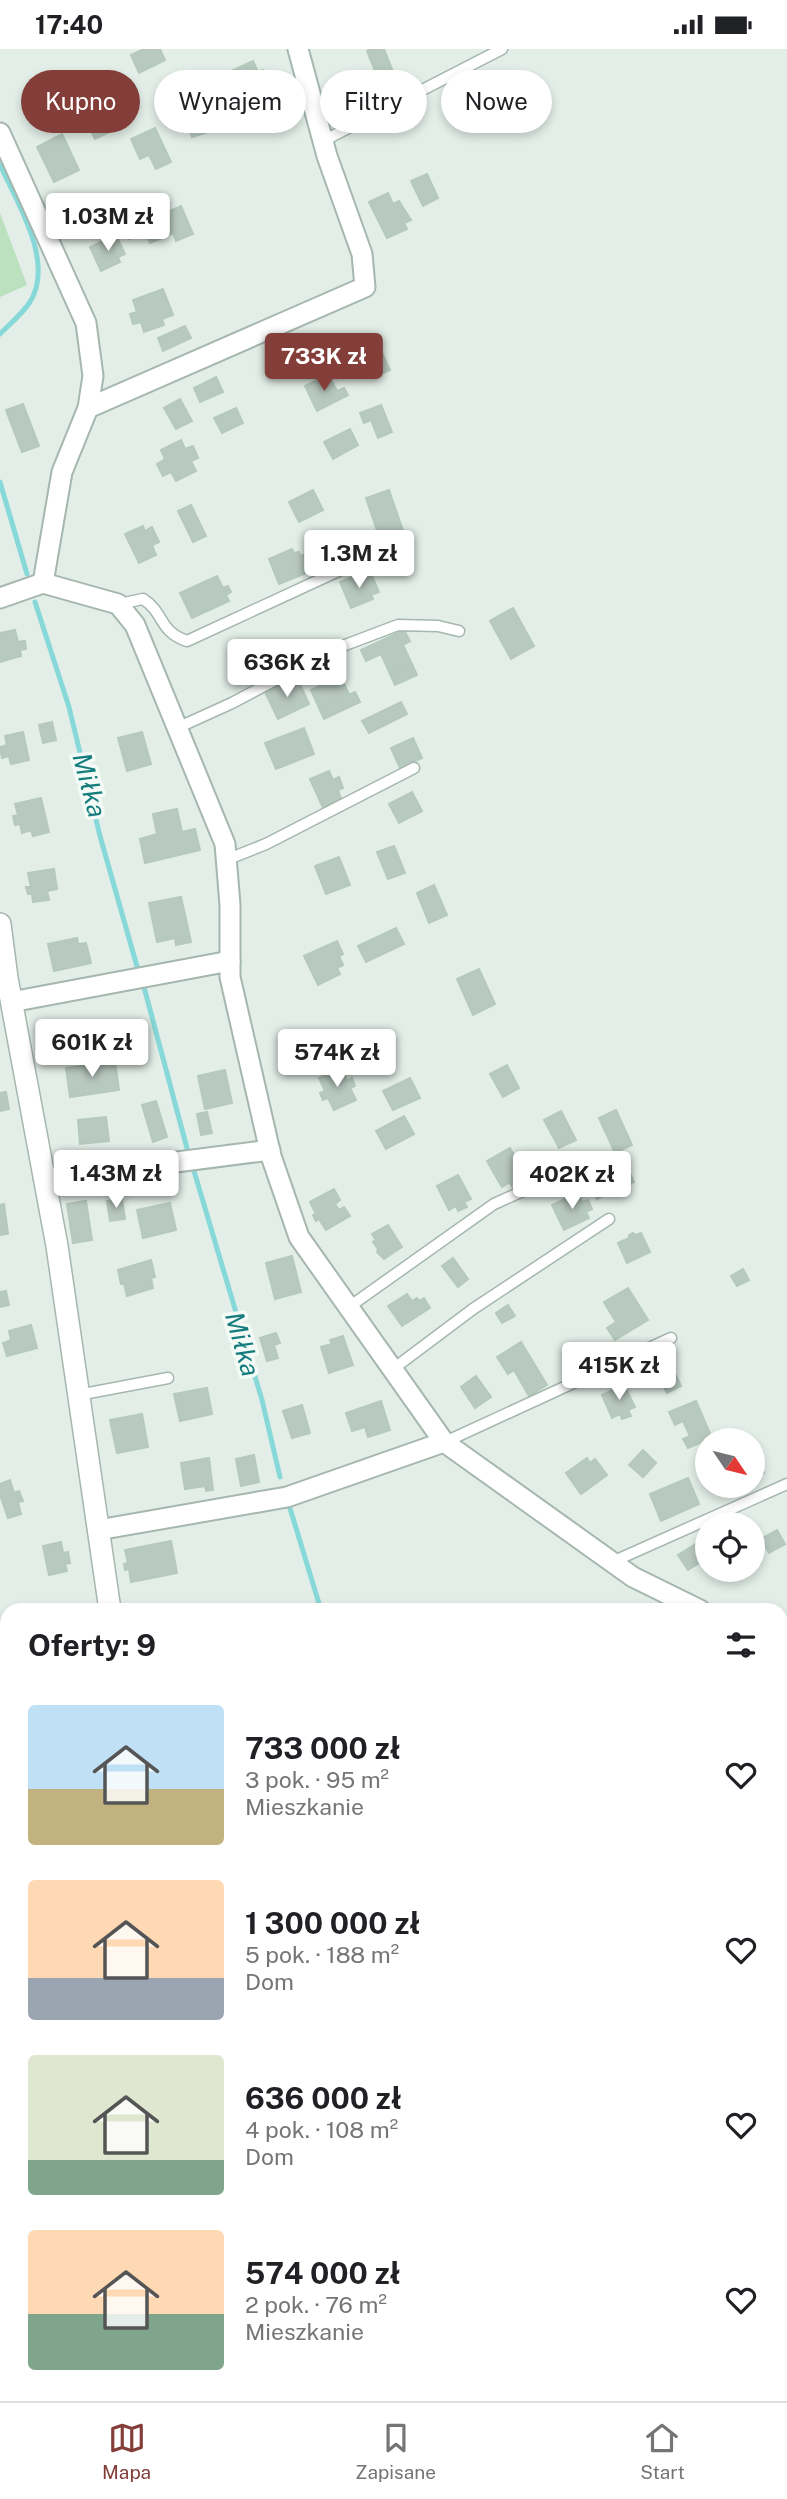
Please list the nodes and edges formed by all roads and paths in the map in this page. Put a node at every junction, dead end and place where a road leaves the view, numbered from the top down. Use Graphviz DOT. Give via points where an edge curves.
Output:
graph roads {
  1 [pos="298,49"];
  2 [pos="502,49"];
  3 [pos="0,132"];
  4 [pos="323,141"];
  5 [pos="88,408"];
  6 [pos="371,556"];
  7 [pos="43,583"];
  8 [pos="0,598"];
  9 [pos="118,604"];
  10 [pos="458,631"];
  11 [pos="176,728"];
  12 [pos="414,768"];
  13 [pos="226,860"];
  14 [pos="0,924"];
  15 [pos="230,961"];
  16 [pos="11,1002"];
  17 [pos="270,1150"];
  18 [pos="44,1179"];
  19 [pos="541,1183"];
  20 [pos="608,1219"];
  21 [pos="349,1307"];
  22 [pos="671,1338"];
  23 [pos="393,1369"];
  24 [pos="168,1378"];
  25 [pos="78,1395"];
  26 [pos="444,1442"];
  27 [pos="787,1484"];
  28 [pos="98,1530"];
  29 [pos="611,1562"];
  30 [pos="109,1603"];
  31 [pos="686,1603"];
  1 -- 4 [label="street"];
  2 -- 4 [label="lane"];
  3 -- 5 [label="street" via="86,323 93,376"];
  4 -- 5 [label="street" via="362,254 365,287"];
  5 -- 7 [label="street" via="62,472"];
  6 -- 9 [label="lane" via="187,641 173,636 155,606 143,599"];
  7 -- 8 [label="street"];
  7 -- 9 [label="street"];
  9 -- 11 [label="street" via="135,625"];
  10 -- 11 [label="lane" via="398,625 332,650"];
  11 -- 13 [label="street" via="225,844"];
  12 -- 13 [label="lane"];
  13 -- 15 [label="street"];
  14 -- 16 [label="street"];
  15 -- 16 [label="street"];
  15 -- 17 [label="street"];
  16 -- 18 [label="street"];
  17 -- 18 [label="street"];
  17 -- 21 [label="street" via="299,1237"];
  18 -- 25 [label="street"];
  19 -- 21 [label="lane" via="494,1204"];
  20 -- 23 [label="lane" via="472,1309"];
  21 -- 23 [label="street"];
  22 -- 26 [label="lane"];
  23 -- 26 [label="street"];
  24 -- 25 [label="lane"];
  25 -- 28 [label="street"];
  26 -- 28 [label="street" via="286,1497"];
  26 -- 29 [label="street"];
  27 -- 29 [label="lane"];
  28 -- 30 [label="street"];
  29 -- 31 [label="street"];
}
